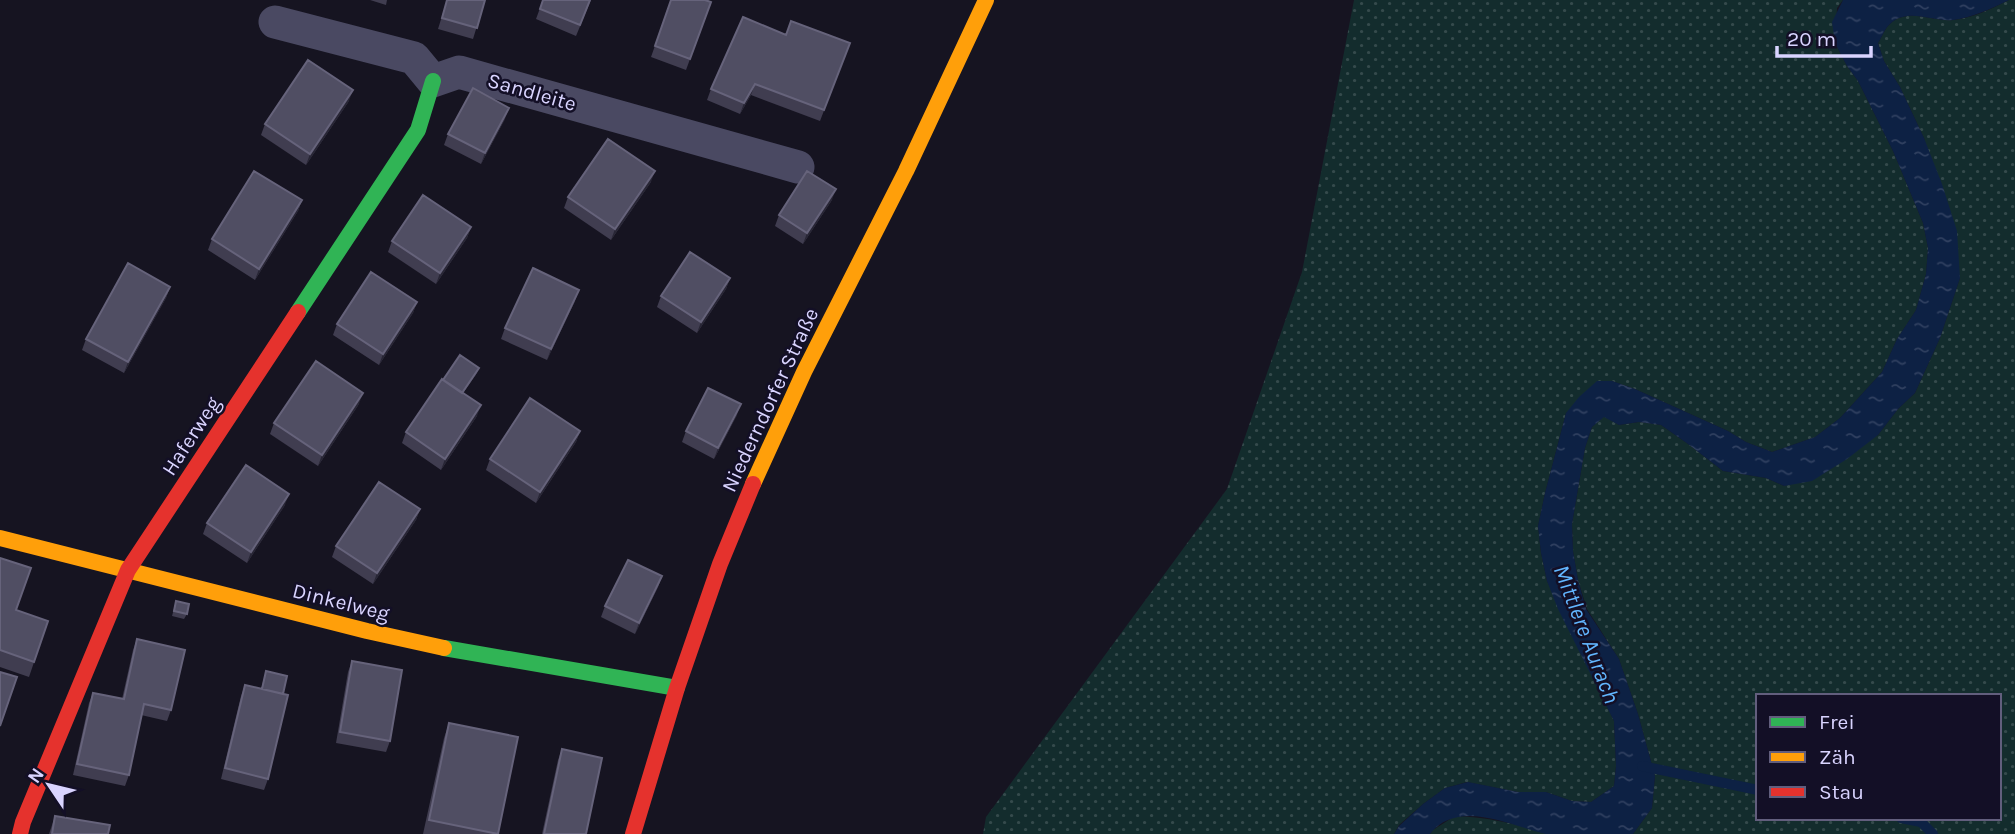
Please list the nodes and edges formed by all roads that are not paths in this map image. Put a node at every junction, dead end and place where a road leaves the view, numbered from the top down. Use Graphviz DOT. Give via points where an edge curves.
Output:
graph roads {
  1 [pos="986,0"];
  2 [pos="275,22"];
  3 [pos="433,81"];
  4 [pos="798,167"];
  5 [pos="0,538"];
  6 [pos="128,570"];
  7 [pos="677,688"];
  8 [pos="20,834"];
  9 [pos="633,834"];
  1 -- 7 [label="street, Niederndorfer Straße" via="761,464"];
  2 -- 3 [label="street" via="414,58"];
  3 -- 4 [label="street, Sandleite" via="459,72"];
  3 -- 6 [label="street, Haferweg" via="418,130"];
  5 -- 6 [label="street, Dinkelweg"];
  6 -- 7 [label="street, Dinkelweg" via="454,650"];
  6 -- 8 [label="street, Haferweg"];
  7 -- 9 [label="street, Niederndorfer Straße"];
}
